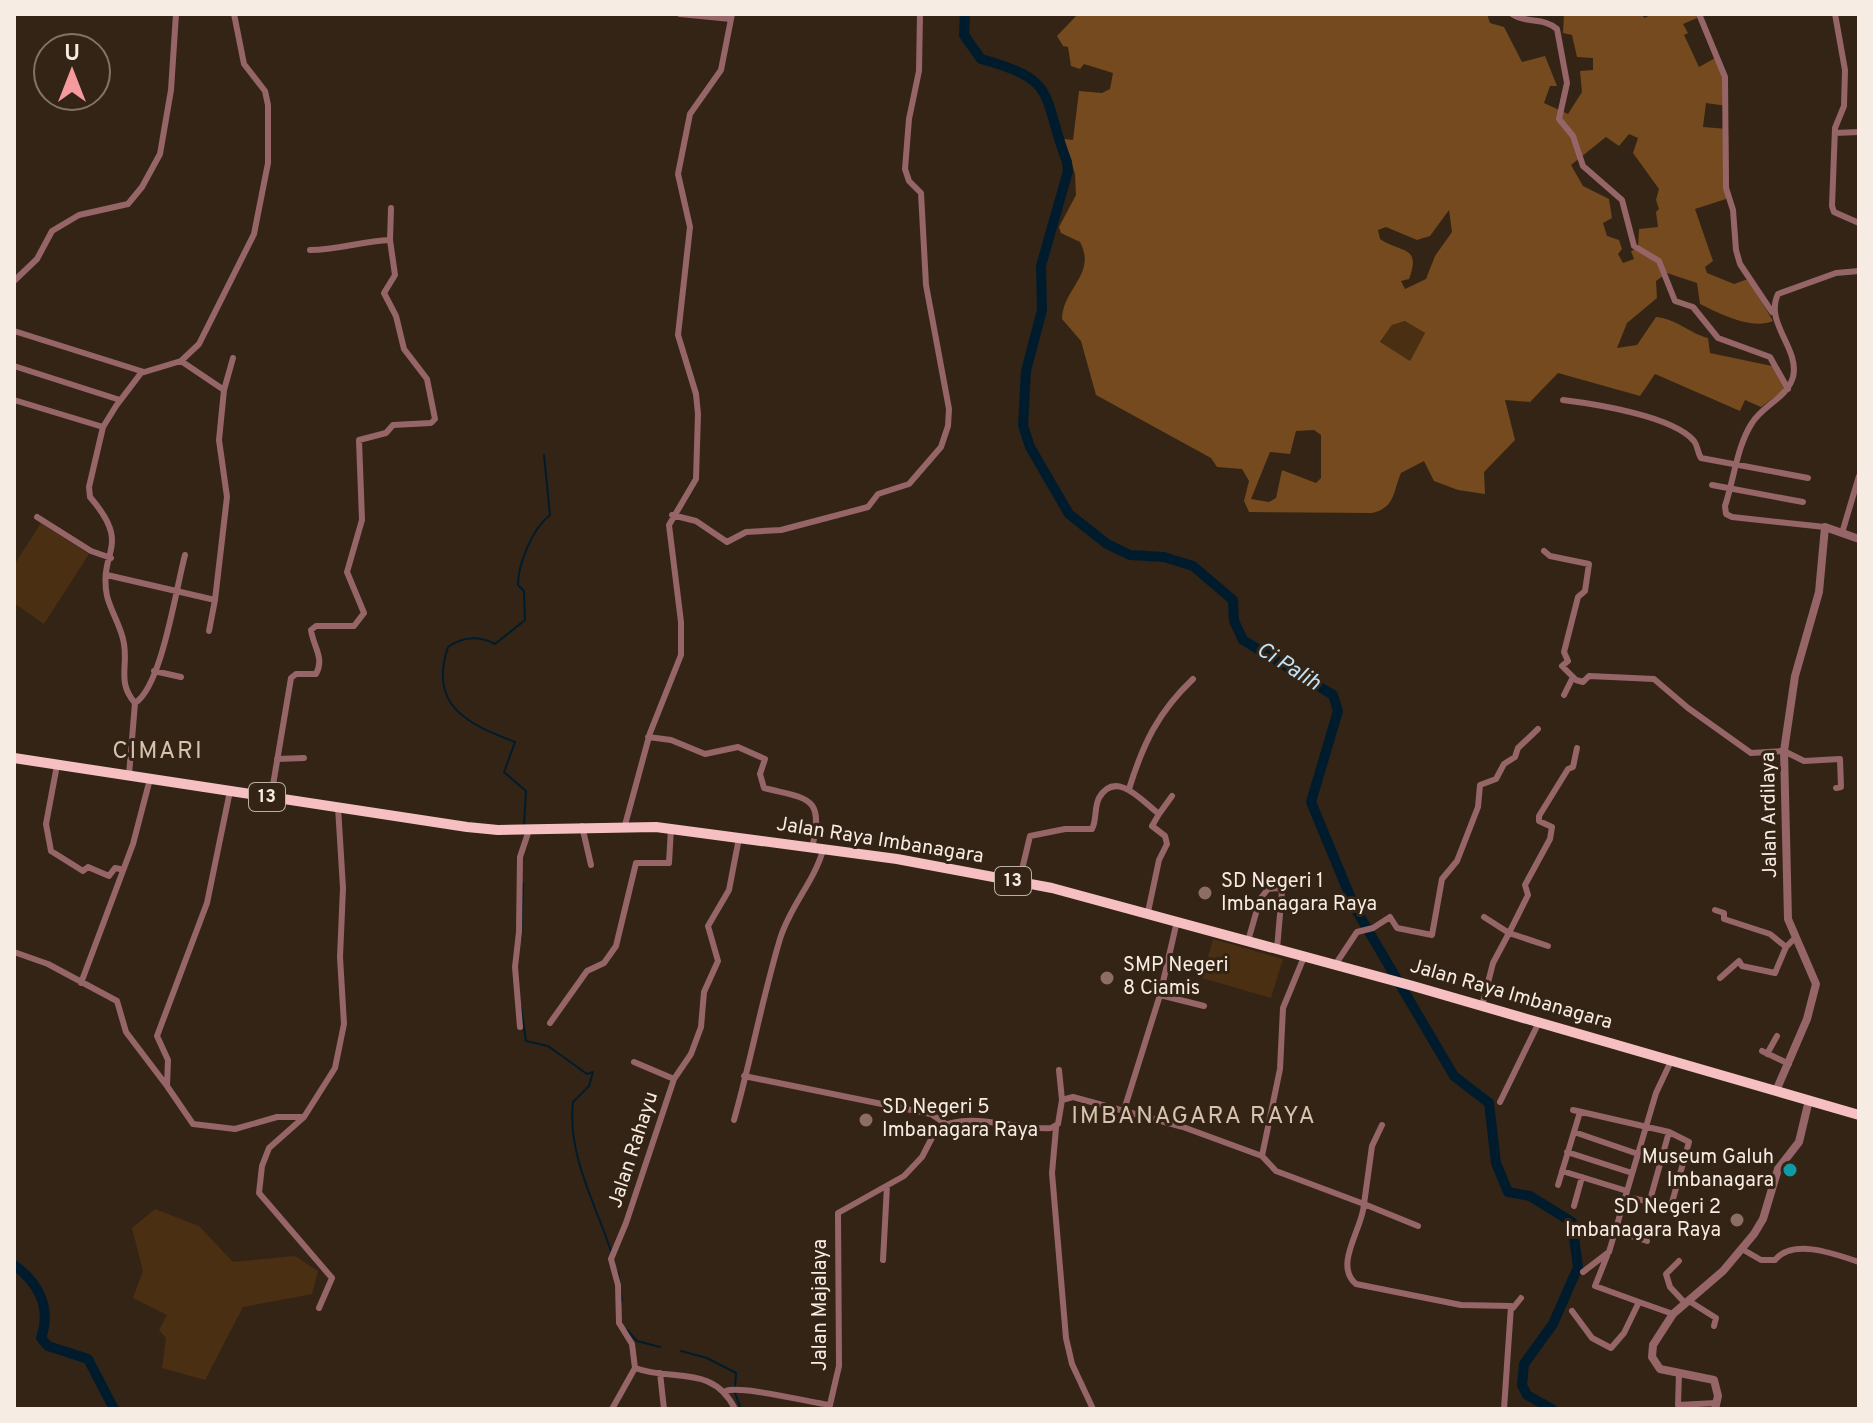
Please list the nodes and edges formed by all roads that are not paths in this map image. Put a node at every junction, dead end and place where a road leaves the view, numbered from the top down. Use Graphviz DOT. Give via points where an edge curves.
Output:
graph roads {
  1 [pos="176,14"];
  2 [pos="234,14"];
  3 [pos="680,14"];
  4 [pos="920,14"];
  5 [pos="1512,14"];
  6 [pos="1699,14"];
  7 [pos="1835,14"];
  8 [pos="732,16"];
  9 [pos="1859,132"];
  10 [pos="1835,133"];
  11 [pos="391,208"];
  12 [pos="1859,223"];
  13 [pos="390,240"];
  14 [pos="310,250"];
  15 [pos="1859,271"];
  16 [pos="14,281"];
  17 [pos="1774,315"];
  18 [pos="14,331"];
  19 [pos="233,358"];
  20 [pos="181,361"];
  21 [pos="14,366"];
  22 [pos="144,372"];
  23 [pos="1788,389"];
  24 [pos="224,390"];
  25 [pos="14,400"];
  26 [pos="120,400"];
  27 [pos="1563,400"];
  28 [pos="103,427"];
  29 [pos="1737,466"];
  30 [pos="1859,476"];
  31 [pos="1808,478"];
  32 [pos="1712,485"];
  33 [pos="1731,489"];
  34 [pos="1803,502"];
  35 [pos="672,515"];
  36 [pos="37,517"];
  37 [pos="1825,527"];
  38 [pos="1842,533"];
  39 [pos="1859,539"];
  40 [pos="1544,551"];
  41 [pos="185,555"];
  42 [pos="111,558"];
  43 [pos="107,575"];
  44 [pos="176,591"];
  45 [pos="215,600"];
  46 [pos="209,631"];
  47 [pos="154,671"];
  48 [pos="181,677"];
  49 [pos="1573,677"];
  50 [pos="1193,679"];
  51 [pos="1564,695"];
  52 [pos="135,703"];
  53 [pos="1538,729"];
  54 [pos="648,737"];
  55 [pos="1577,748"];
  56 [pos="1784,751"];
  57 [pos="14,758"];
  58 [pos="304,758"];
  59 [pos="277,759"];
  60 [pos="57,765"];
  61 [pos="129,775"];
  62 [pos="150,779"];
  63 [pos="1836,788"];
  64 [pos="1129,789"];
  65 [pos="230,791"];
  66 [pos="1172,796"];
  67 [pos="271,797"];
  68 [pos="338,807"];
  69 [pos="1159,814"];
  70 [pos="625,825"];
  71 [pos="582,826"];
  72 [pos="671,828"];
  73 [pos="526,829"];
  74 [pos="739,838"];
  75 [pos="818,849"];
  76 [pos="591,865"];
  77 [pos="120,869"];
  78 [pos="1019,882"];
  79 [pos="1715,910"];
  80 [pos="1148,912"];
  81 [pos="1484,917"];
  82 [pos="1177,921"];
  83 [pos="1509,933"];
  84 [pos="1795,938"];
  85 [pos="1248,941"];
  86 [pos="1548,946"];
  87 [pos="1786,947"];
  88 [pos="1277,949"];
  89 [pos="14,952"];
  90 [pos="1304,957"];
  91 [pos="1335,965"];
  92 [pos="1720,978"];
  93 [pos="81,983"];
  94 [pos="1160,995"];
  95 [pos="1204,1006"];
  96 [pos="1482,1006"];
  97 [pos="1539,1022"];
  98 [pos="550,1023"];
  99 [pos="520,1027"];
  100 [pos="1777,1036"];
  101 [pos="1672,1059"];
  102 [pos="634,1062"];
  103 [pos="1789,1064"];
  104 [pos="1059,1070"];
  105 [pos="744,1076"];
  106 [pos="674,1079"];
  107 [pos="167,1086"];
  108 [pos="1776,1091"];
  109 [pos="1062,1100"];
  110 [pos="1809,1100"];
  111 [pos="1500,1102"];
  112 [pos="1124,1110"];
  113 [pos="1859,1115"];
  114 [pos="304,1117"];
  115 [pos="734,1120"];
  116 [pos="946,1124"];
  117 [pos="1382,1125"];
  118 [pos="1056,1128"];
  119 [pos="1645,1129"];
  120 [pos="1574,1132"];
  121 [pos="1669,1132"];
  122 [pos="1567,1152"];
  123 [pos="1638,1154"];
  124 [pos="1262,1156"];
  125 [pos="1562,1171"];
  126 [pos="1632,1173"];
  127 [pos="1582,1177"];
  128 [pos="1558,1185"];
  129 [pos="887,1186"];
  130 [pos="1626,1194"];
  131 [pos="1650,1200"];
  132 [pos="1364,1204"];
  133 [pos="1574,1206"];
  134 [pos="1418,1226"];
  135 [pos="1615,1231"];
  136 [pos="1647,1241"];
  137 [pos="1742,1249"];
  138 [pos="1609,1252"];
  139 [pos="883,1260"];
  140 [pos="1679,1261"];
  141 [pos="1859,1262"];
  142 [pos="1592,1265"];
  143 [pos="1583,1272"];
  144 [pos="1600,1273"];
  145 [pos="1521,1298"];
  146 [pos="1639,1302"];
  147 [pos="1687,1302"];
  148 [pos="319,1308"];
  149 [pos="1513,1308"];
  150 [pos="1572,1311"];
  151 [pos="1673,1314"];
  152 [pos="1714,1326"];
  153 [pos="635,1368"];
  154 [pos="660,1373"];
  155 [pos="1679,1373"];
  156 [pos="726,1391"];
  157 [pos="1716,1406"];
  158 [pos="830,1407"];
  159 [pos="612,1409"];
  160 [pos="664,1409"];
  161 [pos="735,1409"];
  162 [pos="1093,1409"];
  163 [pos="1504,1409"];
  1 -- 16 [label="street" via="160,154 142,187 128,204 79,215 52,231 37,259"];
  2 -- 20 [label="street" via="244,64 267,98 266,184 250,243 207,332"];
  3 -- 8 [label="street"];
  4 -- 35 [label="street" via="919,71 905,169 922,199 926,285 949,409 941,447 913,481 878,494 868,507 781,530 749,531 727,542 696,521"];
  5 -- 23 [label="street" via="1557,29 1567,83 1559,119 1573,136 1583,166 1622,200 1634,246 1659,261 1675,301 1693,307 1718,338 1770,357"];
  6 -- 17 [label="street" via="1725,77 1726,188 1736,250"];
  7 -- 10 [label="street" via="1845,70 1844,106"];
  8 -- 35 [label="street" via="721,70 690,114 679,162 690,227 678,335 698,414 696,479"];
  9 -- 10 [label="street"];
  10 -- 12 [label="street" via="1833,208"];
  11 -- 13 [label="street"];
  13 -- 14 [label="street"];
  13 -- 59 [label="street" via="395,275 385,296 404,349 427,379 435,419 393,425 385,433 359,440 362,520 347,572 364,613 354,626 312,627 319,669 291,678"];
  15 -- 17 [label="street" via="1782,291 1775,299"];
  17 -- 23 [label="street" via="1794,367"];
  18 -- 22 [label="street"];
  19 -- 24 [label="street"];
  20 -- 22 [label="street"];
  20 -- 24 [label="street"];
  21 -- 26 [label="street"];
  22 -- 26 [label="street"];
  23 -- 29 [label="street" via="1752,423"];
  24 -- 45 [label="street" via="219,448 227,497"];
  25 -- 28 [label="street"];
  26 -- 28 [label="street"];
  27 -- 29 [label="street" via="1631,412 1668,425 1693,440 1701,458"];
  28 -- 42 [label="street" via="89,493 108,522"];
  29 -- 31 [label="street"];
  29 -- 33 [label="street"];
  30 -- 38 [label="street"];
  32 -- 33 [label="street"];
  33 -- 34 [label="street"];
  33 -- 37 [label="street" via="1725,509 1729,516"];
  35 -- 54 [label="street" via="670,547 681,655"];
  36 -- 42 [label="street"];
  37 -- 38 [label="street"];
  37 -- 56 [label="street, Jalan Ardilaya" via="1819,592 1795,676"];
  38 -- 39 [label="street"];
  40 -- 49 [label="street" via="1589,564 1564,652 1568,661 1562,666"];
  41 -- 44 [label="street"];
  42 -- 43 [label="street"];
  43 -- 44 [label="street"];
  43 -- 52 [label="street" via="107,595 124,644 122,681"];
  44 -- 45 [label="street"];
  44 -- 47 [label="street"];
  45 -- 46 [label="street"];
  47 -- 48 [label="street"];
  47 -- 52 [label="street" via="144,696"];
  49 -- 51 [label="street"];
  49 -- 56 [label="street" via="1583,682 1589,676 1654,679 1741,748 1751,753"];
  50 -- 64 [label="street" via="1148,733"];
  52 -- 61 [label="street"];
  53 -- 91 [label="street" via="1496,779 1480,785 1478,807 1457,861 1442,879 1432,935 1397,928 1390,917 1355,934"];
  54 -- 70 [label="street"];
  54 -- 75 [label="street" via="705,754 738,747 765,759 760,774 764,788 811,801"];
  55 -- 83 [label="street" via="1573,767 1539,816 1552,827 1550,839 1525,885 1528,895"];
  56 -- 63 [label="street" via="1804,761 1840,759 1841,787"];
  56 -- 84 [label="street, Jalan Ardilaya" via="1787,908"];
  57 -- 60 [label="highway, Jalan Raya Imbanagara / 13"];
  58 -- 59 [label="street"];
  59 -- 67 [label="street"];
  60 -- 61 [label="highway, Jalan Raya Imbanagara / 13"];
  60 -- 77 [label="street" via="46,824 51,851 83,871 88,867 109,876 114,868"];
  61 -- 62 [label="highway, Jalan Raya Imbanagara / 13"];
  62 -- 65 [label="highway, Jalan Raya Imbanagara / 13"];
  62 -- 77 [label="street" via="136,834"];
  64 -- 69 [label="street"];
  64 -- 78 [label="street" via="1115,787 1103,793 1092,829 1030,836"];
  65 -- 67 [label="highway, Jalan Raya Imbanagara / 13"];
  65 -- 107 [label="street" via="207,903 157,1036 168,1060"];
  66 -- 69 [label="street"];
  67 -- 68 [label="highway, Jalan Raya Imbanagara / 13"];
  68 -- 73 [label="highway, Jalan Raya Imbanagara / 13" via="467,827"];
  68 -- 114 [label="street" via="344,1024 335,1068"];
  69 -- 80 [label="street" via="1152,826 1167,844"];
  70 -- 71 [label="highway, Jalan Raya Imbanagara / 13"];
  70 -- 72 [label="highway, Jalan Raya Imbanagara / 13"];
  71 -- 73 [label="highway, Jalan Raya Imbanagara / 13"];
  71 -- 76 [label="street"];
  72 -- 74 [label="highway, Jalan Raya Imbanagara / 13"];
  72 -- 98 [label="street" via="669,863 636,863 616,946 604,963 587,971"];
  73 -- 99 [label="street" via="515,967"];
  74 -- 75 [label="highway, Jalan Raya Imbanagara / 13"];
  74 -- 106 [label="street, Jalan Rahayu" via="729,890 708,926 717,965 704,992 691,1054"];
  75 -- 78 [label="highway, Jalan Raya Imbanagara / 13"];
  75 -- 105 [label="street" via="815,876 783,930"];
  77 -- 93 [label="street"];
  78 -- 80 [label="highway, Jalan Raya Imbanagara / 13"];
  79 -- 87 [label="street" via="1724,913 1724,919 1770,934"];
  80 -- 82 [label="highway, Jalan Raya Imbanagara / 13"];
  81 -- 83 [label="street"];
  82 -- 85 [label="highway, Jalan Raya Imbanagara / 13"];
  82 -- 94 [label="street"];
  83 -- 86 [label="street"];
  83 -- 96 [label="street" via="1493,963"];
  84 -- 87 [label="street"];
  84 -- 103 [label="street, Jalan Ardilaya" via="1816,984"];
  85 -- 88 [label="highway, Jalan Raya Imbanagara / 13"];
  85 -- 88 [label="street" via="1260,899 1268,889 1278,888 1282,909"];
  87 -- 92 [label="street" via="1775,973 1736,962"];
  88 -- 90 [label="highway, Jalan Raya Imbanagara / 13"];
  89 -- 93 [label="street"];
  90 -- 91 [label="highway, Jalan Raya Imbanagara / 13"];
  90 -- 124 [label="street" via="1283,1008 1280,1069"];
  91 -- 96 [label="highway, Jalan Raya Imbanagara / 13"];
  93 -- 107 [label="street" via="117,1001 126,1032"];
  94 -- 95 [label="street"];
  94 -- 112 [label="street"];
  96 -- 97 [label="highway, Jalan Raya Imbanagara / 13"];
  97 -- 101 [label="highway, Jalan Raya Imbanagara / 13"];
  97 -- 111 [label="street"];
  100 -- 103 [label="street" via="1764,1052"];
  101 -- 108 [label="highway, Jalan Raya Imbanagara / 13"];
  101 -- 119 [label="street"];
  102 -- 106 [label="street"];
  103 -- 108 [label="street, Jalan Ardilaya"];
  104 -- 109 [label="street"];
  105 -- 115 [label="street"];
  105 -- 116 [label="street" via="931,1114"];
  106 -- 153 [label="street, Jalan Rahayu" via="612,1253 619,1323 632,1344"];
  107 -- 114 [label="street" via="196,1124 235,1129 277,1117"];
  108 -- 110 [label="highway, Jalan Raya Imbanagara / 13"];
  109 -- 112 [label="street" via="1078,1098"];
  109 -- 118 [label="street"];
  110 -- 113 [label="highway, Jalan Raya Imbanagara / 13"];
  110 -- 137 [label="street" via="1799,1142 1778,1169 1763,1219"];
  112 -- 124 [label="street"];
  114 -- 148 [label="street" via="269,1148 259,1193 332,1278"];
  116 -- 118 [label="street" via="1000,1121"];
  116 -- 129 [label="street, Jalan Majalaya" via="937,1128 915,1166"];
  117 -- 132 [label="street" via="1372,1146"];
  118 -- 162 [label="street" via="1052,1173 1066,1338"];
  119 -- 120 [label="street" via="1577,1111"];
  119 -- 121 [label="street"];
  119 -- 123 [label="street"];
  120 -- 122 [label="street"];
  120 -- 123 [label="street"];
  121 -- 131 [label="street"];
  121 -- 131 [label="street" via="1688,1140 1688,1150 1671,1206"];
  122 -- 125 [label="street"];
  122 -- 126 [label="street"];
  123 -- 126 [label="street"];
  124 -- 132 [label="street" via="1276,1171"];
  125 -- 127 [label="street"];
  125 -- 128 [label="street"];
  126 -- 130 [label="street"];
  127 -- 130 [label="street"];
  127 -- 133 [label="street"];
  129 -- 139 [label="street"];
  129 -- 158 [label="street, Jalan Majalaya" via="846,1206 837,1217 839,1366"];
  130 -- 131 [label="street"];
  130 -- 135 [label="street"];
  132 -- 134 [label="street"];
  132 -- 149 [label="street" via="1348,1261 1352,1281 1448,1303"];
  135 -- 136 [label="street"];
  135 -- 138 [label="street"];
  137 -- 141 [label="street" via="1761,1260 1775,1260 1790,1249"];
  137 -- 147 [label="street"];
  138 -- 142 [label="street"];
  138 -- 144 [label="street"];
  140 -- 147 [label="street" via="1666,1274 1670,1287"];
  142 -- 143 [label="street"];
  142 -- 144 [label="street"];
  144 -- 146 [label="street" via="1597,1287"];
  145 -- 149 [label="street"];
  146 -- 150 [label="street" via="1611,1348 1592,1338"];
  146 -- 151 [label="street"];
  147 -- 151 [label="street"];
  147 -- 152 [label="street" via="1716,1318"];
  149 -- 163 [label="street"];
  151 -- 155 [label="street" via="1653,1345 1652,1357 1660,1369"];
  153 -- 154 [label="street"];
  153 -- 159 [label="street"];
  154 -- 156 [label="street" via="699,1379"];
  154 -- 160 [label="street"];
  155 -- 157 [label="street" via="1714,1380"];
  155 -- 157 [label="street" via="1678,1405"];
  156 -- 158 [label="street" via="735,1387"];
  156 -- 161 [label="street"];
}
